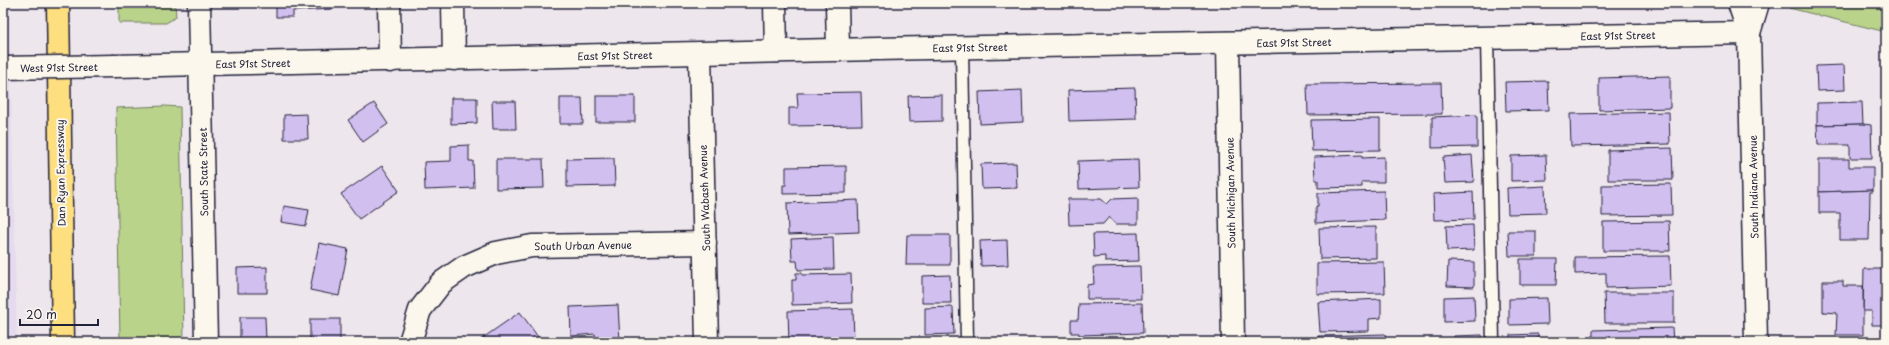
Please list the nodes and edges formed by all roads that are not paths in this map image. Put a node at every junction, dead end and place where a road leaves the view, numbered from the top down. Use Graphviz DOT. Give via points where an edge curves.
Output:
graph roads {
  1 [pos="58,3"];
  2 [pos="199,3"];
  3 [pos="389,3"];
  4 [pos="453,3"];
  5 [pos="775,3"];
  6 [pos="837,3"];
  7 [pos="1739,3"];
  8 [pos="1758,3"];
  9 [pos="1750,33"];
  10 [pos="1487,38"];
  11 [pos="1228,43"];
  12 [pos="962,48"];
  13 [pos="838,50"];
  14 [pos="776,51"];
  15 [pos="700,54"];
  16 [pos="454,59"];
  17 [pos="390,61"];
  18 [pos="201,64"];
  19 [pos="115,66"];
  20 [pos="3,68"];
  21 [pos="705,242"];
  22 [pos="63,342"];
  23 [pos="206,342"];
  24 [pos="410,342"];
  25 [pos="707,342"];
  26 [pos="967,342"];
  27 [pos="1233,342"];
  28 [pos="1492,342"];
  29 [pos="1756,342"];
  1 -- 22 [label="highway, Dan Ryan Expressway"];
  2 -- 18 [label="street, South State Street"];
  3 -- 17 [label="street"];
  4 -- 16 [label="street"];
  5 -- 14 [label="street"];
  6 -- 13 [label="street"];
  7 -- 9 [label="street, South Indiana Avenue"];
  8 -- 9 [label="street, South Indiana Avenue"];
  9 -- 10 [label="street, East 91st Street"];
  9 -- 29 [label="street, South Indiana Avenue"];
  10 -- 11 [label="street, East 91st Street"];
  10 -- 28 [label="lane"];
  11 -- 12 [label="street, East 91st Street"];
  11 -- 27 [label="street, South Michigan Avenue"];
  12 -- 13 [label="street, East 91st Street"];
  12 -- 26 [label="lane"];
  13 -- 14 [label="street, East 91st Street"];
  14 -- 15 [label="street, East 91st Street"];
  15 -- 16 [label="street, East 91st Street"];
  15 -- 21 [label="street, South Wabash Avenue"];
  16 -- 17 [label="street, East 91st Street"];
  17 -- 18 [label="street, East 91st Street"];
  18 -- 19 [label="street, East 91st Street"];
  18 -- 23 [label="street, South State Street"];
  19 -- 20 [label="street, West 91st Street, bridge"];
  21 -- 24 [label="street, South Urban Avenue" via="532,246 496,253 464,267 441,283 420,310"];
  21 -- 25 [label="street, South Wabash Avenue"];
}
